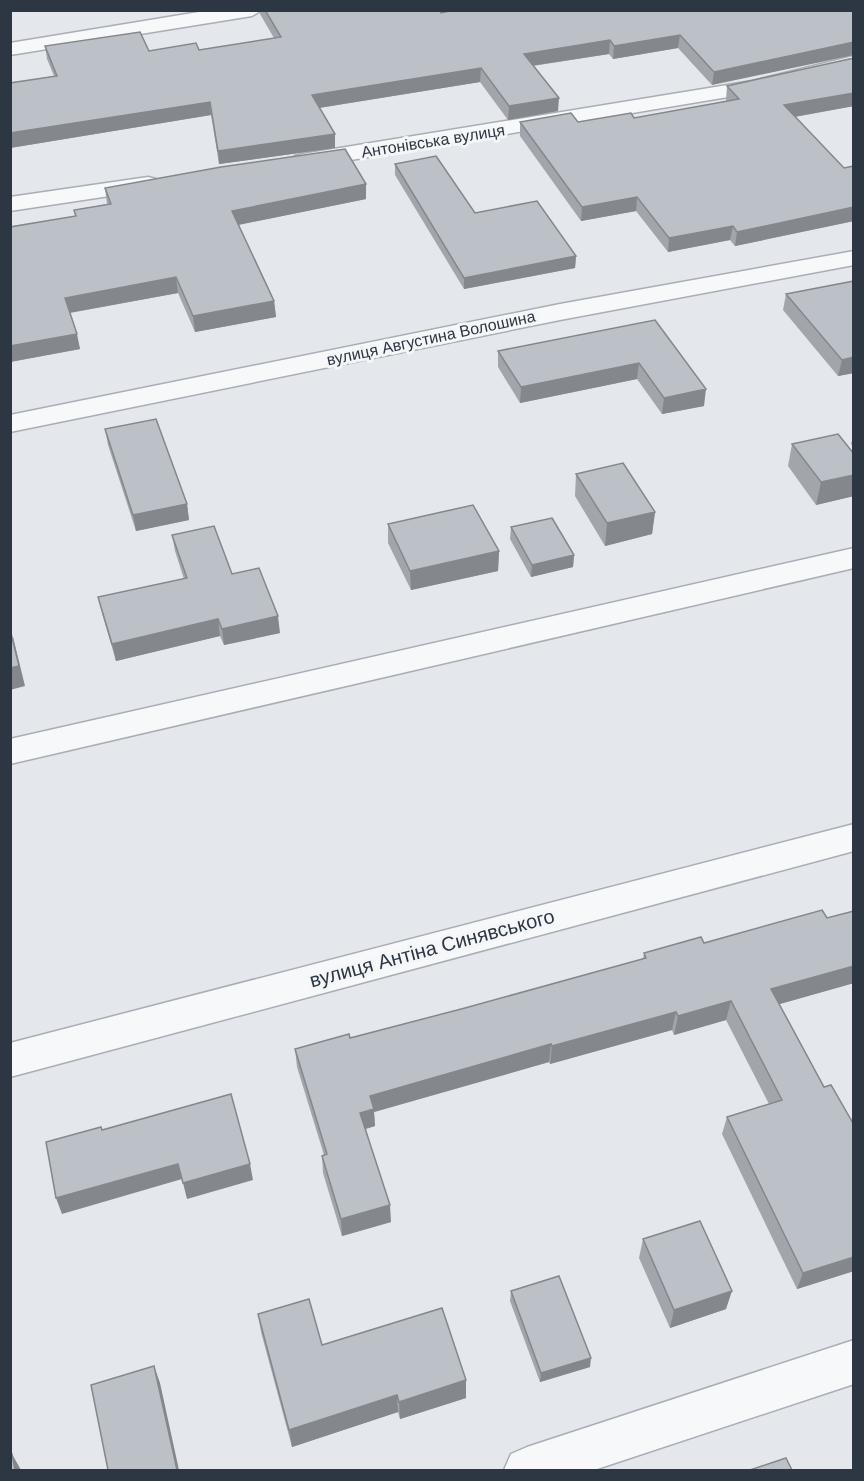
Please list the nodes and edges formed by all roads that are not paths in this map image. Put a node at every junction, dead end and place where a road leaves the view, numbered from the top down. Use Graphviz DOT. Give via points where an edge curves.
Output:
graph roads {
  1 [pos="252,10"];
  2 [pos="10,49"];
  3 [pos="854,62"];
  4 [pos="276,165"];
  5 [pos="172,180"];
  6 [pos="10,204"];
  7 [pos="854,258"];
  8 [pos="10,424"];
  9 [pos="854,558"];
  10 [pos="10,752"];
  11 [pos="854,837"];
  12 [pos="10,1060"];
  13 [pos="850,1373"];
  14 [pos="527,1470"];
  1 -- 2 [label="street"];
  3 -- 4 [label="street, Антонівська вулиця" via="752,87"];
  5 -- 6 [label="street"];
  7 -- 8 [label="street, вулиця Августина Волошина" via="560,312"];
  9 -- 10 [label="street"];
  11 -- 12 [label="street, вулиця Антіна Синявського"];
  13 -- 14 [label="street"];
}
